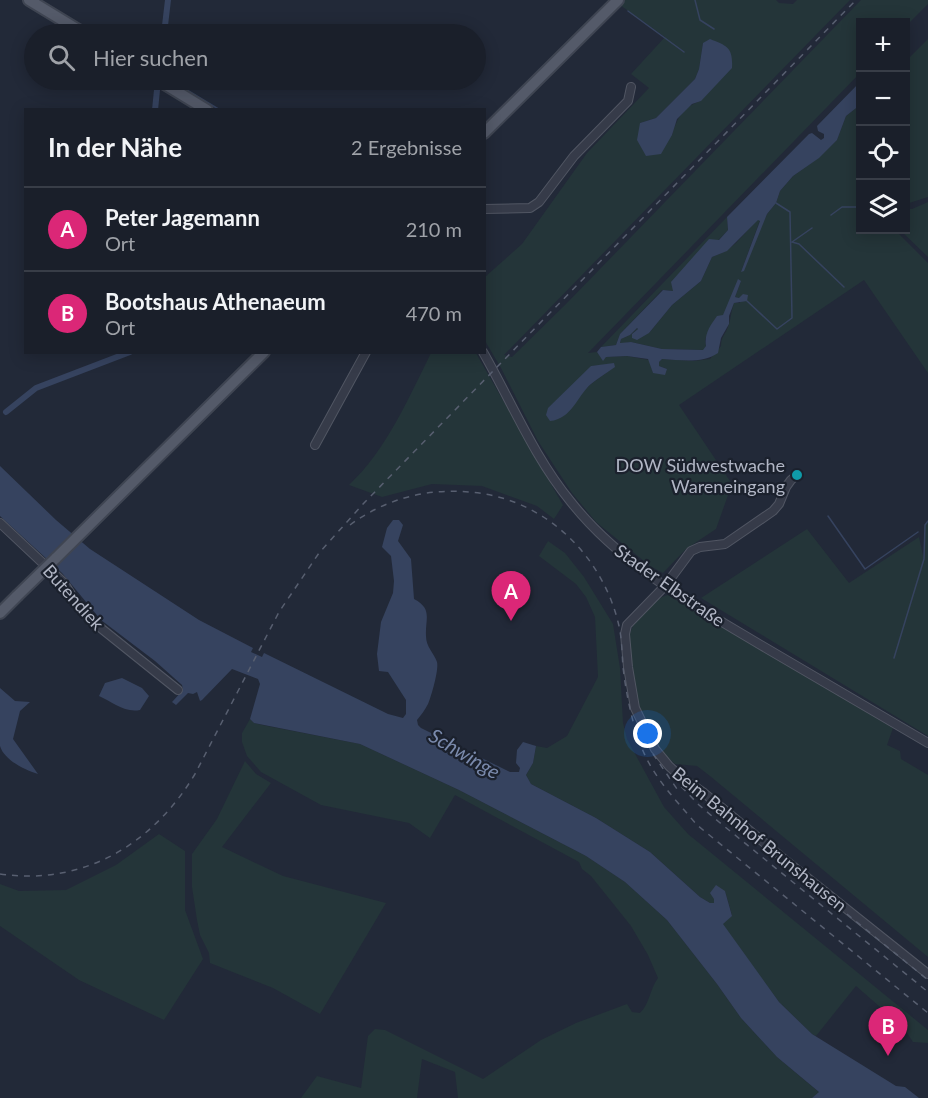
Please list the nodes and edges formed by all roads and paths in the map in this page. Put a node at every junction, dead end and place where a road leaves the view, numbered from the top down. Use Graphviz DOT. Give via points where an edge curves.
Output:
graph roads {
  1 [pos="29,0"];
  2 [pos="618,0"];
  3 [pos="69,24"];
  4 [pos="631,87"];
  5 [pos="175,90"];
  6 [pos="204,108"];
  7 [pos="486,131"];
  8 [pos="486,209"];
  9 [pos="262,354"];
  10 [pos="365,354"];
  11 [pos="484,354"];
  12 [pos="315,445"];
  13 [pos="797,476"];
  14 [pos="0,523"];
  15 [pos="665,586"];
  16 [pos="0,613"];
  17 [pos="178,690"];
  18 [pos="928,743"];
  19 [pos="928,974"];
  1 -- 3 [label="main road"];
  2 -- 7 [label="main road"];
  4 -- 8 [label="street" via="628,101 562,169 539,202 530,208"];
  5 -- 6 [label="main road"];
  9 -- 16 [label="main road, bridge"];
  10 -- 12 [label="street"];
  11 -- 15 [label="street, Stader Elbstraße" via="544,463 571,502 610,543"];
  13 -- 15 [label="street, Beim Bahnhof Brunshausen" via="773,511 724,543 691,551"];
  14 -- 17 [label="street, Butendiek" via="64,583 92,621"];
  15 -- 18 [label="street, Stader Elbstraße"];
  15 -- 19 [label="street, Beim Bahnhof Brunshausen" via="633,616 625,634 635,708 655,749 682,778"];
}
